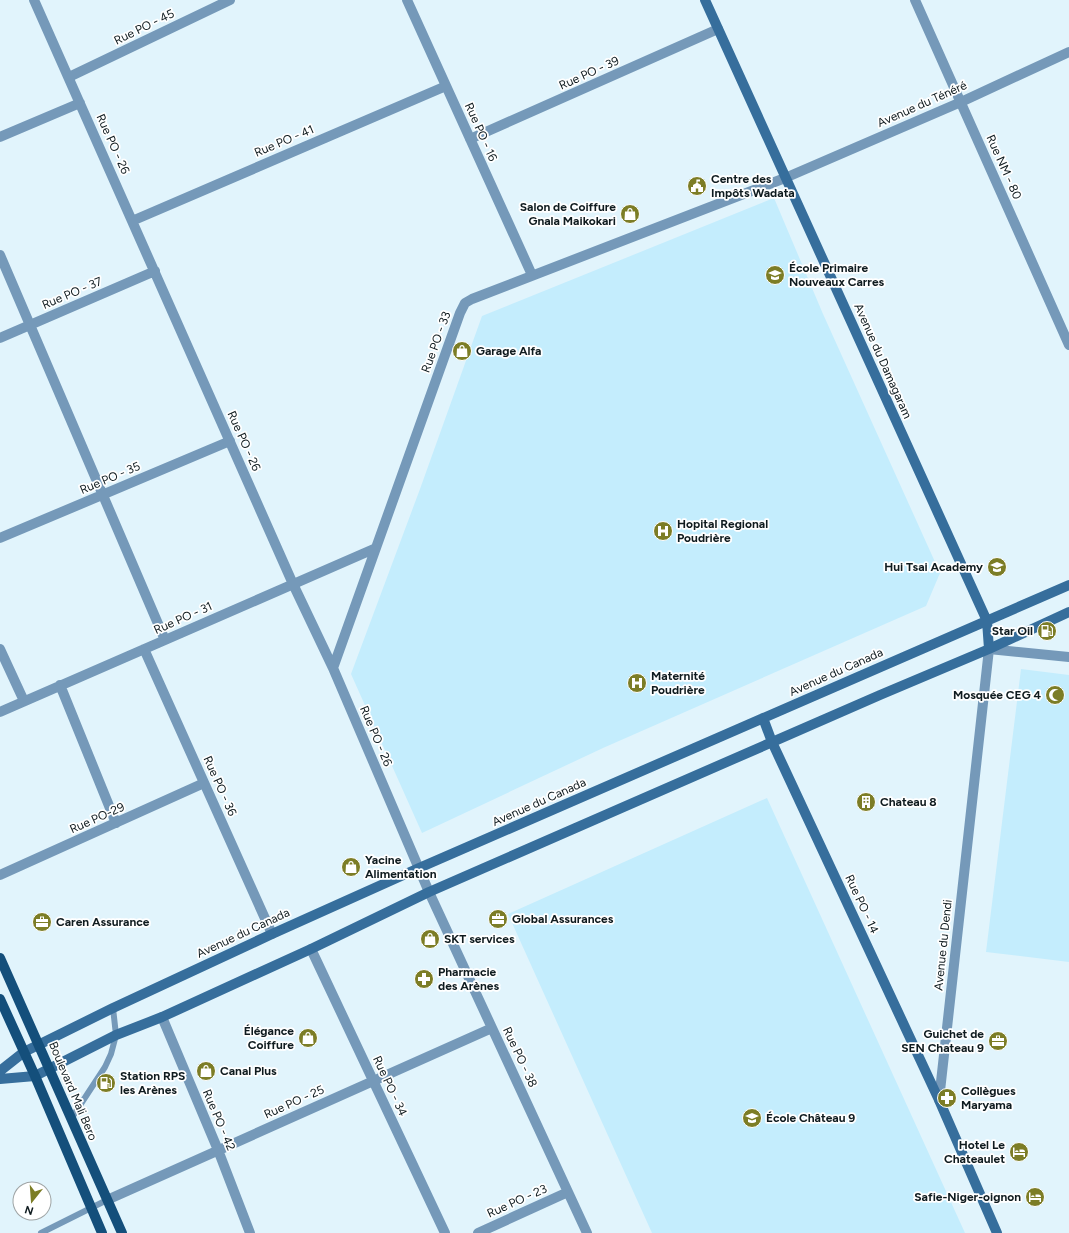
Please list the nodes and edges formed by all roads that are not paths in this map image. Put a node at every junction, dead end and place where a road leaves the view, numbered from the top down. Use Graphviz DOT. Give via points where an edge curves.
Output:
graph roads {
  1 [pos="34,0"];
  2 [pos="230,0"];
  3 [pos="407,0"];
  4 [pos="705,0"];
  5 [pos="915,0"];
  6 [pos="718,29"];
  7 [pos="1069,52"];
  8 [pos="68,77"];
  9 [pos="446,86"];
  10 [pos="80,102"];
  11 [pos="961,102"];
  12 [pos="0,137"];
  13 [pos="470,139"];
  14 [pos="785,178"];
  15 [pos="132,221"];
  16 [pos="0,255"];
  17 [pos="154,271"];
  18 [pos="532,275"];
  19 [pos="31,325"];
  20 [pos="0,338"];
  21 [pos="1069,345"];
  22 [pos="230,441"];
  23 [pos="104,495"];
  24 [pos="0,538"];
  25 [pos="376,548"];
  26 [pos="293,584"];
  27 [pos="1069,585"];
  28 [pos="1069,612"];
  29 [pos="987,620"];
  30 [pos="165,640"];
  31 [pos="989,648"];
  32 [pos="0,649"];
  33 [pos="144,649"];
  34 [pos="1069,657"];
  35 [pos="333,668"];
  36 [pos="60,685"];
  37 [pos="24,701"];
  38 [pos="0,712"];
  39 [pos="763,718"];
  40 [pos="772,742"];
  41 [pos="204,783"];
  42 [pos="116,823"];
  43 [pos="419,868"];
  44 [pos="0,875"];
  45 [pos="429,892"];
  46 [pos="272,934"];
  47 [pos="311,949"];
  48 [pos="0,958"];
  49 [pos="0,1000"];
  50 [pos="113,1008"];
  51 [pos="162,1017"];
  52 [pos="492,1028"];
  53 [pos="116,1035"];
  54 [pos="39,1045"];
  55 [pos="24,1052"];
  56 [pos="48,1070"];
  57 [pos="0,1072"];
  58 [pos="34,1076"];
  59 [pos="0,1079"];
  60 [pos="373,1081"];
  61 [pos="939,1100"];
  62 [pos="71,1119"];
  63 [pos="218,1150"];
  64 [pos="568,1192"];
  65 [pos="107,1200"];
  66 [pos="90,1208"];
  67 [pos="41,1233"];
  68 [pos="102,1233"];
  69 [pos="122,1233"];
  70 [pos="250,1233"];
  71 [pos="445,1233"];
  72 [pos="478,1233"];
  73 [pos="587,1233"];
  74 [pos="997,1233"];
  1 -- 8 [label="street, Rue PO - 26"];
  2 -- 8 [label="street, Rue PO - 45"];
  3 -- 9 [label="street, Rue PO - 16"];
  4 -- 6 [label="street, Avenue du Damagaram"];
  5 -- 11 [label="street, Rue NM - 80"];
  6 -- 13 [label="street, Rue PO - 39"];
  6 -- 14 [label="street, Avenue du Damagaram"];
  7 -- 11 [label="street, Avenue du Ténéré"];
  8 -- 10 [label="street, Rue PO - 26"];
  9 -- 13 [label="street, Rue PO - 16"];
  9 -- 15 [label="street, Rue PO - 41"];
  10 -- 12 [label="street"];
  10 -- 15 [label="street, Rue PO - 26"];
  11 -- 14 [label="street, Avenue du Ténéré"];
  11 -- 21 [label="street, Rue NM - 80"];
  13 -- 18 [label="street, Rue PO - 16"];
  14 -- 18 [label="street, Rue PO - 33"];
  14 -- 29 [label="street, Avenue du Damagaram"];
  15 -- 17 [label="street, Rue PO - 26"];
  16 -- 19 [label="street"];
  17 -- 19 [label="street, Rue PO - 37"];
  17 -- 22 [label="street, Rue PO - 26"];
  18 -- 25 [label="street, Rue PO - 33" via="465,303"];
  19 -- 20 [label="street, Rue PO - 37"];
  19 -- 23 [label="street"];
  22 -- 23 [label="street, Rue PO - 35"];
  22 -- 26 [label="street, Rue PO - 26"];
  23 -- 24 [label="street, Rue PO - 35"];
  23 -- 30 [label="street"];
  25 -- 26 [label="street, Rue PO - 31"];
  25 -- 35 [label="street, Rue PO - 33"];
  26 -- 30 [label="street, Rue PO - 31"];
  26 -- 35 [label="street, Rue PO - 26"];
  27 -- 29 [label="street, Avenue du Canada"];
  28 -- 31 [label="street"];
  29 -- 31 [label="street, Avenue du Damagaram"];
  29 -- 39 [label="street, Avenue du Canada"];
  30 -- 33 [label="street, Rue PO - 31"];
  31 -- 34 [label="street"];
  31 -- 40 [label="street"];
  31 -- 61 [label="street, Avenue du Dendi"];
  32 -- 37 [label="street"];
  33 -- 36 [label="street, Rue PO - 31"];
  33 -- 41 [label="street, Rue PO - 36"];
  35 -- 43 [label="street, Rue PO - 26"];
  36 -- 37 [label="street, Rue PO - 31"];
  36 -- 42 [label="street"];
  37 -- 38 [label="street, Rue PO - 31"];
  39 -- 40 [label="street, Rue PO - 14"];
  39 -- 43 [label="street, Avenue du Canada"];
  40 -- 45 [label="street"];
  40 -- 61 [label="street, Rue PO - 14"];
  41 -- 42 [label="street, Rue PO-29"];
  41 -- 46 [label="street, Rue PO - 36"];
  42 -- 44 [label="street, Rue PO-29"];
  43 -- 45 [label="street, Rue PO - 26"];
  43 -- 46 [label="street, Avenue du Canada"];
  45 -- 47 [label="street"];
  45 -- 52 [label="street, Rue PO - 38"];
  46 -- 50 [label="street, Avenue du Canada"];
  47 -- 51 [label="street"];
  47 -- 60 [label="street, Rue PO - 34"];
  48 -- 54 [label="main road, Boulevard Mali Bero"];
  49 -- 55 [label="main road"];
  50 -- 53 [label="lane"];
  50 -- 54 [label="street, Avenue du Canada"];
  51 -- 53 [label="street"];
  51 -- 63 [label="street, Rue PO - 42"];
  52 -- 60 [label="street, Rue PO - 25"];
  52 -- 64 [label="street, Rue PO - 38"];
  53 -- 56 [label="street"];
  53 -- 62 [label="lane" via="105,1066"];
  54 -- 55 [label="street, Avenue du Canada"];
  54 -- 56 [label="main road, Boulevard Mali Bero"];
  55 -- 57 [label="street, Avenue du Canada"];
  55 -- 58 [label="main road"];
  56 -- 58 [label="street"];
  56 -- 62 [label="main road, Boulevard Mali Bero"];
  58 -- 59 [label="street"];
  58 -- 66 [label="main road"];
  60 -- 63 [label="street, Rue PO - 25"];
  60 -- 71 [label="street, Rue PO - 34"];
  61 -- 74 [label="street, Avenue du Dendi"];
  62 -- 65 [label="main road, Boulevard Mali Bero"];
  63 -- 65 [label="street, Rue PO - 25"];
  63 -- 70 [label="street, Rue PO - 42"];
  64 -- 72 [label="street, Rue PO - 23"];
  64 -- 73 [label="street, Rue PO - 38"];
  65 -- 66 [label="lane"];
  65 -- 69 [label="main road, Boulevard Mali Bero"];
  66 -- 67 [label="lane"];
  66 -- 68 [label="main road"];
}
